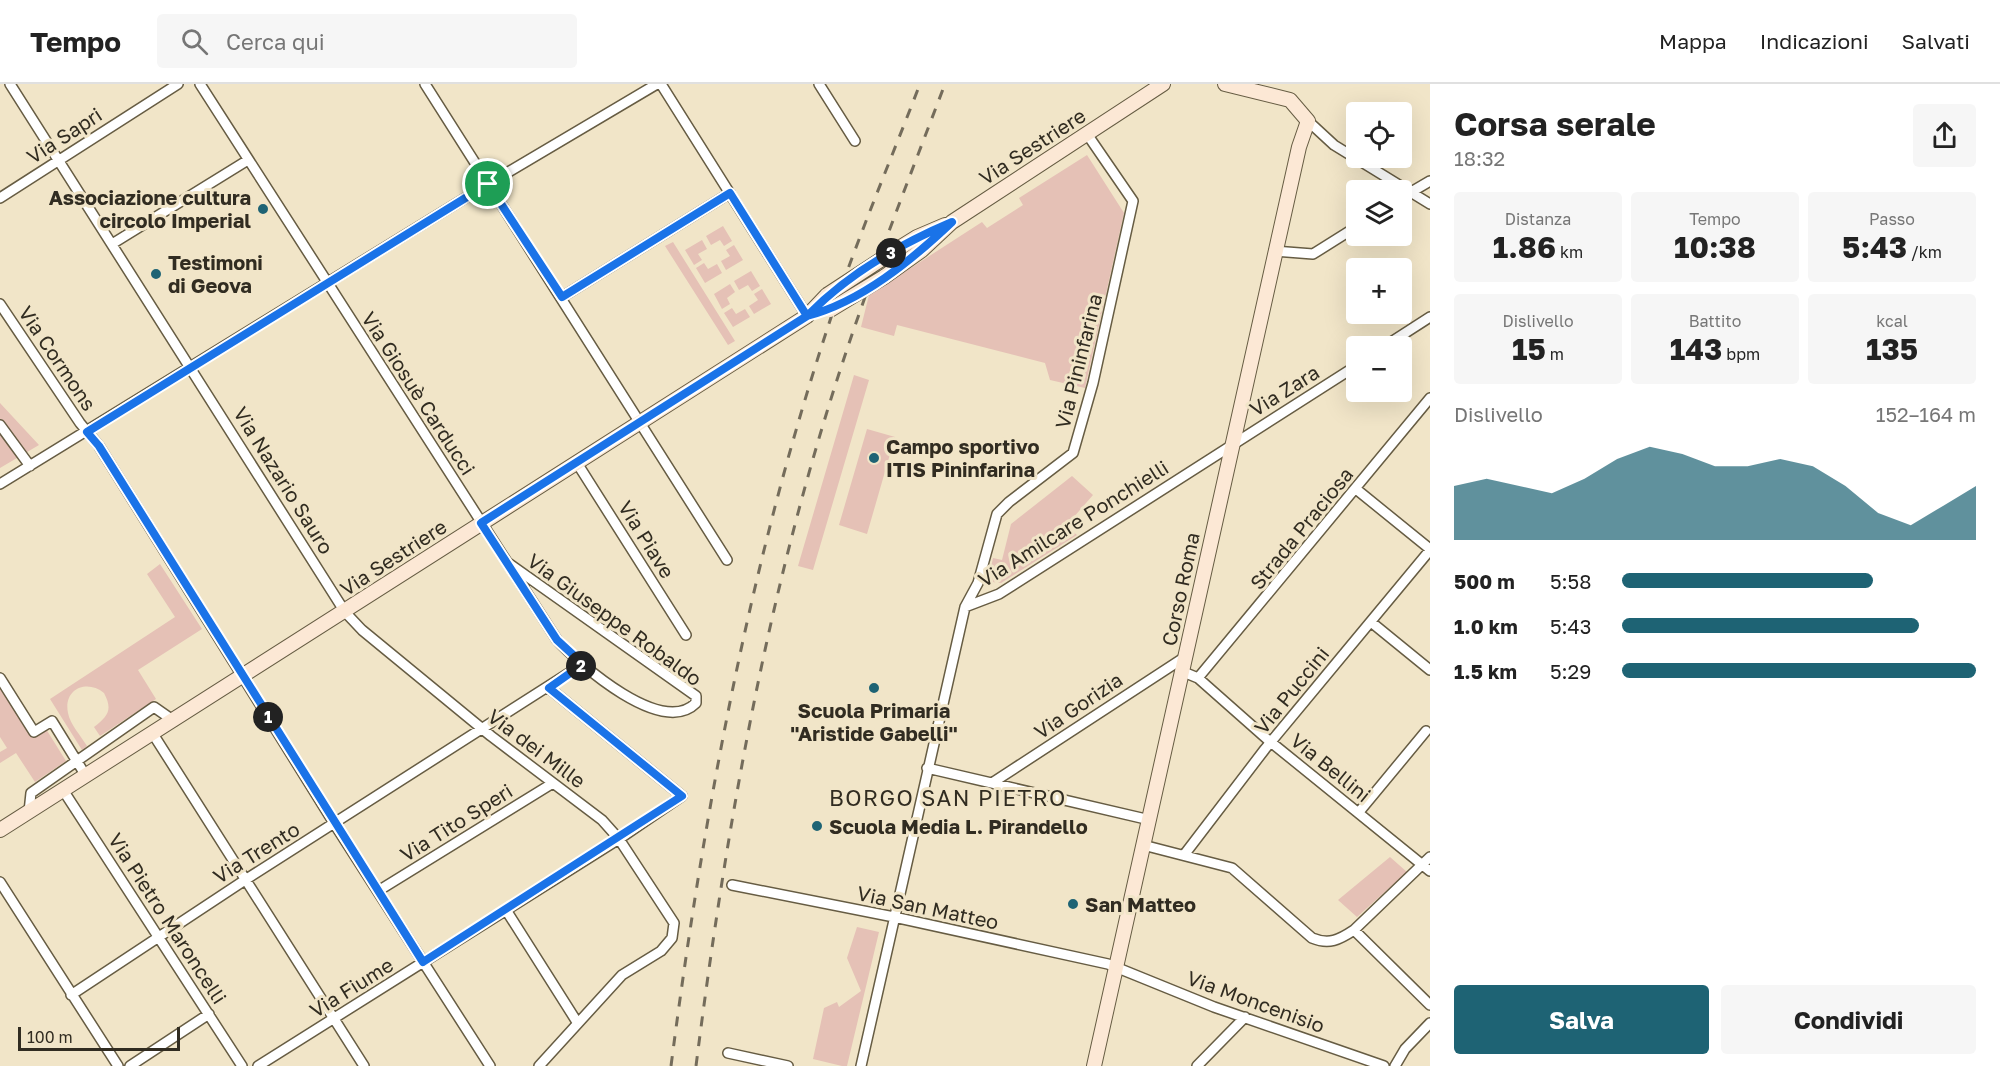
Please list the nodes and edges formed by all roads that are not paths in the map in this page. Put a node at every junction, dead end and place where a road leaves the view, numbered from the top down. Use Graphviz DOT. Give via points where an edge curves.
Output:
graph roads {
  1 [pos="10,84"];
  2 [pos="178,84"];
  3 [pos="200,84"];
  4 [pos="425,84"];
  5 [pos="659,84"];
  6 [pos="819,84"];
  7 [pos="1164,84"];
  8 [pos="1225,84"];
  9 [pos="1308,121"];
  10 [pos="1087,134"];
  11 [pos="855,141"];
  12 [pos="58,159"];
  13 [pos="248,160"];
  14 [pos="1392,180"];
  15 [pos="1430,181"];
  16 [pos="488,184"];
  17 [pos="1412,191"];
  18 [pos="730,193"];
  19 [pos="1412,193"];
  20 [pos="0,198"];
  21 [pos="1430,204"];
  22 [pos="952,222"];
  23 [pos="1346,233"];
  24 [pos="112,244"];
  25 [pos="1274,251"];
  26 [pos="327,284"];
  27 [pos="562,297"];
  28 [pos="0,304"];
  29 [pos="807,316"];
  30 [pos="1430,316"];
  31 [pos="1400,336"];
  32 [pos="192,368"];
  33 [pos="1346,372"];
  34 [pos="1430,398"];
  35 [pos="640,423"];
  36 [pos="0,425"];
  37 [pos="87,432"];
  38 [pos="9,437"];
  39 [pos="0,443"];
  40 [pos="1231,446"];
  41 [pos="577,462"];
  42 [pos="30,466"];
  43 [pos="0,484"];
  44 [pos="1356,489"];
  45 [pos="481,523"];
  46 [pos="1430,550"];
  47 [pos="727,560"];
  48 [pos="508,563"];
  49 [pos="965,607"];
  50 [pos="345,612"];
  51 [pos="1371,622"];
  52 [pos="686,635"];
  53 [pos="583,664"];
  54 [pos="1183,664"];
  55 [pos="1430,670"];
  56 [pos="243,676"];
  57 [pos="0,678"];
  58 [pos="1198,678"];
  59 [pos="549,688"];
  60 [pos="174,721"];
  61 [pos="483,729"];
  62 [pos="1426,731"];
  63 [pos="153,734"];
  64 [pos="1271,742"];
  65 [pos="77,761"];
  66 [pos="927,768"];
  67 [pos="86,776"];
  68 [pos="553,783"];
  69 [pos="992,783"];
  70 [pos="63,790"];
  71 [pos="29,812"];
  72 [pos="1359,812"];
  73 [pos="1149,820"];
  74 [pos="334,824"];
  75 [pos="0,830"];
  76 [pos="619,839"];
  77 [pos="1143,845"];
  78 [pos="1184,855"];
  79 [pos="1430,857"];
  80 [pos="1427,868"];
  81 [pos="245,880"];
  82 [pos="0,882"];
  83 [pos="732,885"];
  84 [pos="378,891"];
  85 [pos="506,910"];
  86 [pos="894,916"];
  87 [pos="1354,930"];
  88 [pos="158,937"];
  89 [pos="423,962"];
  90 [pos="1116,969"];
  91 [pos="71,995"];
  92 [pos="1430,1005"];
  93 [pos="209,1014"];
  94 [pos="1245,1017"];
  95 [pos="334,1019"];
  96 [pos="577,1022"];
  97 [pos="1430,1023"];
  98 [pos="728,1053"];
  99 [pos="118,1066"];
  100 [pos="130,1066"];
  101 [pos="242,1066"];
  102 [pos="258,1066"];
  103 [pos="364,1066"];
  104 [pos="490,1066"];
  105 [pos="539,1066"];
  106 [pos="788,1066"];
  107 [pos="861,1066"];
  108 [pos="1094,1066"];
  109 [pos="1197,1066"];
  110 [pos="1384,1066"];
  111 [pos="1395,1066"];
  1 -- 12 [label="street, Via Nazario Sauro"];
  2 -- 12 [label="street, Via Sapri"];
  3 -- 13 [label="street, Via Giosuè Carducci"];
  4 -- 16 [label="street"];
  5 -- 16 [label="street"];
  5 -- 18 [label="street"];
  6 -- 11 [label="street"];
  7 -- 10 [label="main road, Via Sestriere"];
  8 -- 9 [label="main road" via="1290,100"];
  9 -- 14 [label="street" via="1334,144"];
  9 -- 25 [label="main road, Corso Roma"];
  10 -- 22 [label="main road, Via Sestriere"];
  10 -- 49 [label="street, Via Pininfarina" via="1133,201 1093,383 1073,453 997,514 978,584"];
  12 -- 20 [label="street, Via Sapri"];
  12 -- 24 [label="street, Via Nazario Sauro"];
  13 -- 24 [label="street"];
  13 -- 26 [label="street, Via Giosuè Carducci"];
  15 -- 17 [label="street"];
  16 -- 26 [label="street"];
  16 -- 27 [label="street"];
  18 -- 27 [label="street"];
  18 -- 29 [label="street"];
  19 -- 21 [label="street"];
  22 -- 29 [label="main road, Via Sestriere, bridge" via="888,255 827,295"];
  22 -- 29 [label="main road, Via Sestriere, bridge" via="884,277 830,310"];
  23 -- 25 [label="street" via="1313,254"];
  24 -- 32 [label="street, Via Nazario Sauro"];
  25 -- 40 [label="main road, Corso Roma"];
  26 -- 32 [label="street"];
  26 -- 45 [label="street, Via Giosuè Carducci"];
  27 -- 35 [label="street"];
  28 -- 37 [label="street, Via Cormons"];
  29 -- 35 [label="main road, Via Sestriere"];
  30 -- 31 [label="street"];
  32 -- 37 [label="street"];
  32 -- 50 [label="street, Via Nazario Sauro"];
  33 -- 40 [label="street, Via Zara"];
  34 -- 44 [label="street, Strada Praciosa"];
  35 -- 41 [label="main road, Via Sestriere"];
  35 -- 47 [label="street"];
  36 -- 38 [label="street"];
  37 -- 42 [label="street"];
  37 -- 56 [label="street, Via Cormons"];
  38 -- 39 [label="street"];
  38 -- 42 [label="street"];
  40 -- 49 [label="street, Via Amilcare Ponchielli" via="999,594"];
  40 -- 54 [label="main road, Corso Roma"];
  41 -- 45 [label="main road, Via Sestriere"];
  41 -- 52 [label="street, Via Piave"];
  42 -- 43 [label="street"];
  44 -- 46 [label="street"];
  44 -- 58 [label="street, Strada Praciosa"];
  45 -- 48 [label="street, Via Giuseppe Robaldo"];
  45 -- 50 [label="main road, Via Sestriere"];
  46 -- 51 [label="street, Via Puccini"];
  48 -- 53 [label="street, Via Giuseppe Robaldo" via="557,640"];
  48 -- 53 [label="street, Via Giuseppe Robaldo" via="696,696 696,702 692,707 672,712 628,700"];
  49 -- 66 [label="street, Via Amilcare Ponchielli"];
  50 -- 56 [label="main road, Via Sestriere"];
  50 -- 61 [label="street, Via dei Mille"];
  51 -- 55 [label="street"];
  51 -- 64 [label="street, Via Puccini"];
  53 -- 59 [label="street, Via Trento"];
  54 -- 58 [label="street, Via Bellini"];
  54 -- 69 [label="street, Via Gorizia"];
  54 -- 73 [label="main road, Corso Roma"];
  56 -- 60 [label="main road, Via Sestriere"];
  56 -- 74 [label="street, Via Cormons"];
  57 -- 65 [label="street" via="34,732 52,720"];
  58 -- 64 [label="street, Via Bellini"];
  59 -- 61 [label="street, Via Trento"];
  59 -- 76 [label="street, Via Fiume" via="682,796"];
  60 -- 63 [label="main road, Via Sestriere"];
  60 -- 65 [label="street" via="154,707"];
  61 -- 68 [label="street, Via dei Mille"];
  61 -- 74 [label="street, Via Trento"];
  62 -- 72 [label="street"];
  63 -- 67 [label="main road, Via Sestriere"];
  63 -- 81 [label="street"];
  64 -- 72 [label="street, Via Bellini"];
  64 -- 78 [label="street, Via Puccini"];
  65 -- 67 [label="street"];
  65 -- 71 [label="street" via="31,793"];
  66 -- 69 [label="street"];
  66 -- 86 [label="street, Via Amilcare Ponchielli"];
  67 -- 70 [label="main road, Via Sestriere"];
  68 -- 76 [label="street, Via dei Mille" via="602,820"];
  68 -- 84 [label="street, Via Tito Speri"];
  69 -- 73 [label="street"];
  70 -- 71 [label="main road, Via Sestriere"];
  70 -- 88 [label="street, Via Pietro Maroncelli"];
  71 -- 75 [label="main road, Via Sestriere"];
  72 -- 80 [label="street, Via Bellini"];
  73 -- 77 [label="main road, Corso Roma"];
  74 -- 81 [label="street, Via Trento"];
  74 -- 84 [label="street, Via Cormons"];
  76 -- 85 [label="street, Via Fiume"];
  76 -- 96 [label="street, Via dei Mille" via="674,923 672,938 661,951 622,975"];
  77 -- 78 [label="street"];
  77 -- 90 [label="main road, Corso Roma"];
  78 -- 87 [label="street" via="1232,868 1312,938 1332,942"];
  79 -- 80 [label="street"];
  80 -- 87 [label="street"];
  81 -- 88 [label="street, Via Trento"];
  81 -- 95 [label="street"];
  82 -- 91 [label="street"];
  83 -- 86 [label="street, Via San Matteo"];
  84 -- 89 [label="street, Via Cormons"];
  85 -- 89 [label="street, Via Fiume"];
  85 -- 96 [label="street"];
  86 -- 90 [label="street, Via San Matteo" via="1105,963"];
  86 -- 107 [label="street, Via Amilcare Ponchielli"];
  87 -- 92 [label="street"];
  88 -- 91 [label="street, Via Trento"];
  88 -- 93 [label="street, Via Pietro Maroncelli"];
  89 -- 95 [label="street, Via Fiume"];
  89 -- 104 [label="street, Via Cormons"];
  90 -- 94 [label="street, Via Moncenisio"];
  90 -- 108 [label="main road, Corso Roma"];
  91 -- 99 [label="street"];
  93 -- 100 [label="street"];
  93 -- 101 [label="street, Via Pietro Maroncelli"];
  94 -- 109 [label="street"];
  94 -- 110 [label="street, Via Moncenisio"];
  95 -- 102 [label="street, Via Fiume"];
  95 -- 103 [label="street"];
  96 -- 105 [label="street"];
  97 -- 111 [label="street"];
  98 -- 106 [label="street"];
}
